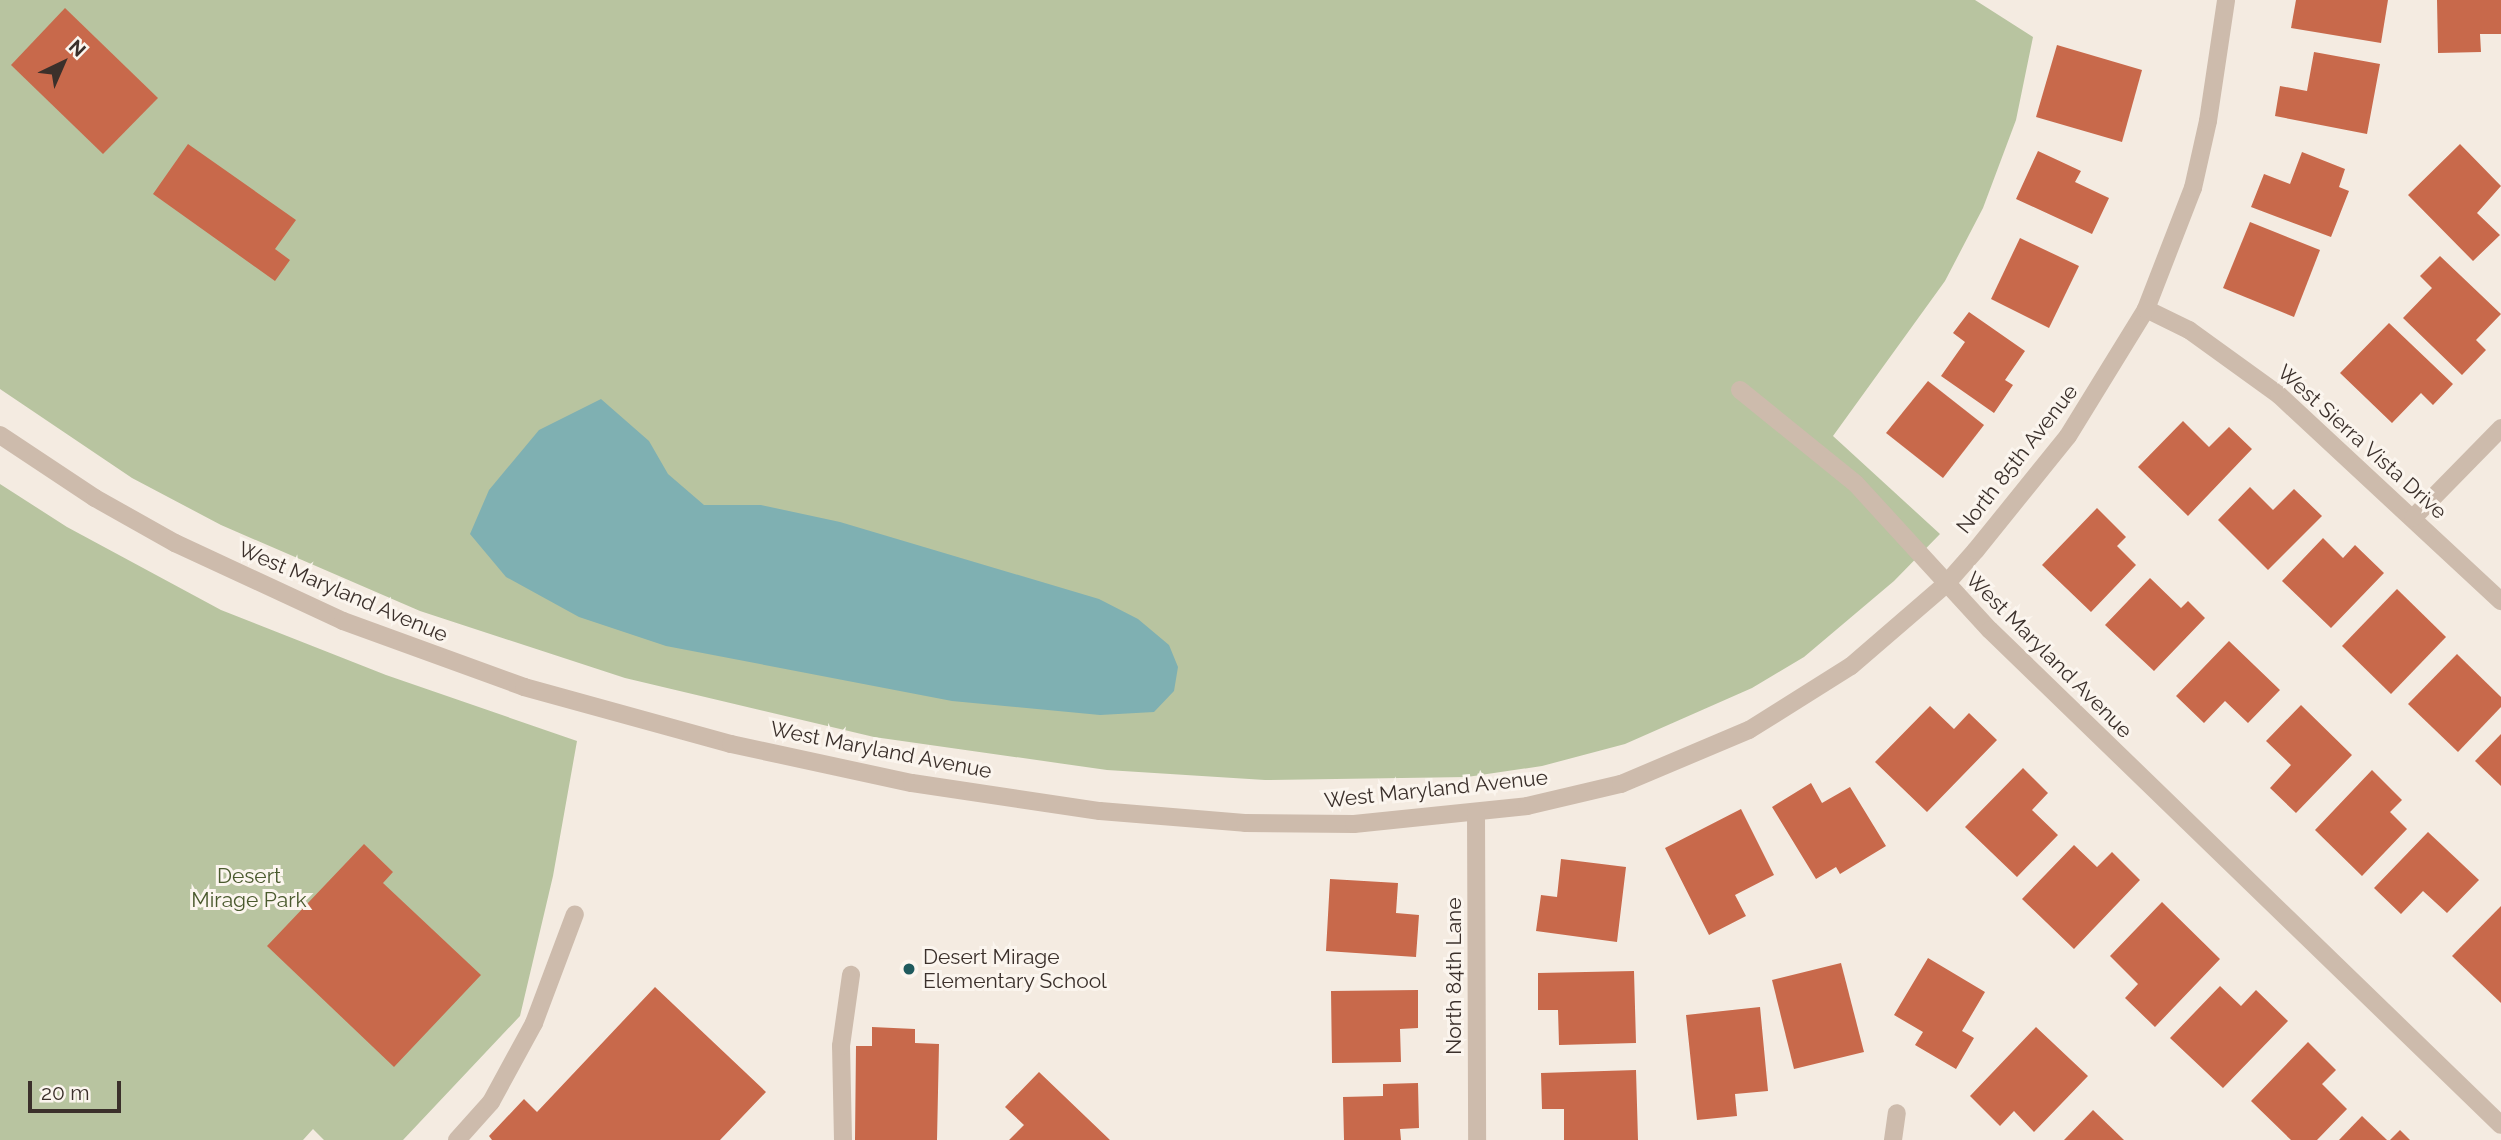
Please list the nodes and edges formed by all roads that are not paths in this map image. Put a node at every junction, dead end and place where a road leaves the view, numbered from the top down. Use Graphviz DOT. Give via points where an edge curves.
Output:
graph roads {
  1 [pos="2226,0"];
  2 [pos="2146,309"];
  3 [pos="1740,390"];
  4 [pos="2501,428"];
  5 [pos="0,435"];
  6 [pos="2413,518"];
  7 [pos="1946,584"];
  8 [pos="2501,600"];
  9 [pos="1476,812"];
  10 [pos="575,914"];
  11 [pos="851,975"];
  12 [pos="1897,1113"];
  13 [pos="2501,1125"];
  14 [pos="457,1140"];
  15 [pos="843,1140"];
  16 [pos="1477,1140"];
  17 [pos="1893,1140"];
  1 -- 2 [label="street, North 85th Avenue" via="2193,188"];
  2 -- 6 [label="street, West Sierra Vista Drive" via="2189,330 2279,395"];
  2 -- 7 [label="street, North 85th Avenue" via="2068,436"];
  3 -- 7 [label="street" via="1856,484"];
  4 -- 6 [label="street"];
  5 -- 9 [label="street, West Maryland Avenue" via="95,498 175,543 331,616 524,687 731,744 912,783 1100,811 1290,824 1354,824"];
  6 -- 8 [label="street, West Sierra Vista Drive"];
  7 -- 9 [label="street, West Maryland Avenue" via="1851,666 1713,748 1621,785"];
  7 -- 13 [label="street, West Maryland Avenue"];
  9 -- 16 [label="street, North 84th Lane"];
  10 -- 14 [label="street" via="534,1023 492,1102"];
  11 -- 15 [label="street" via="841,1046"];
  12 -- 17 [label="street"];
}
